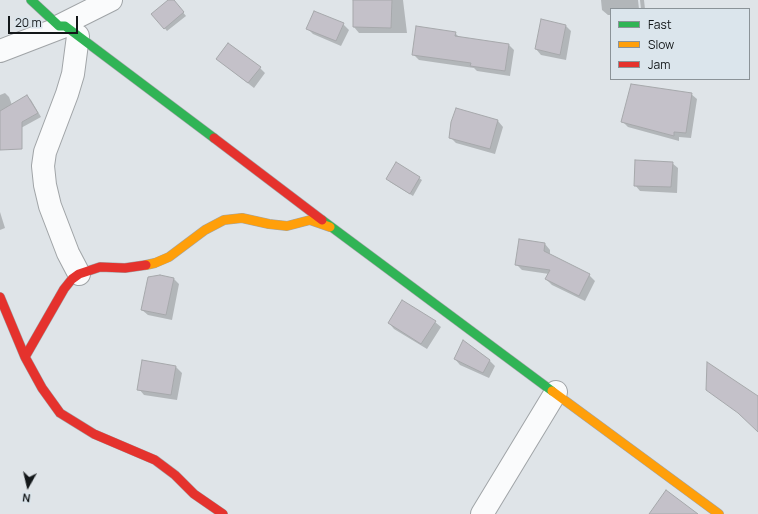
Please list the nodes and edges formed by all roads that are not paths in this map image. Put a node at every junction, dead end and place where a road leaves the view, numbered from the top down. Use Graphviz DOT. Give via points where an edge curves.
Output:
graph roads {
  1 [pos="31,0"];
  2 [pos="111,0"];
  3 [pos="67,29"];
  4 [pos="0,51"];
  5 [pos="333,228"];
  6 [pos="79,274"];
  7 [pos="0,297"];
  8 [pos="25,356"];
  9 [pos="556,392"];
  10 [pos="223,514"];
  11 [pos="482,514"];
  12 [pos="719,514"];
  1 -- 3 [label="street"];
  2 -- 3 [label="street"];
  3 -- 4 [label="street"];
  3 -- 5 [label="street"];
  3 -- 6 [label="street" via="72,74 45,152 43,166 52,212"];
  5 -- 6 [label="street" via="310,220 287,226 242,218 224,220 205,230 169,257 154,263 125,268 100,267"];
  5 -- 9 [label="street"];
  6 -- 8 [label="street" via="64,288"];
  7 -- 8 [label="street"];
  8 -- 10 [label="street" via="42,388 60,413 94,434 155,460 194,494"];
  9 -- 11 [label="street"];
  9 -- 12 [label="street"];
}
